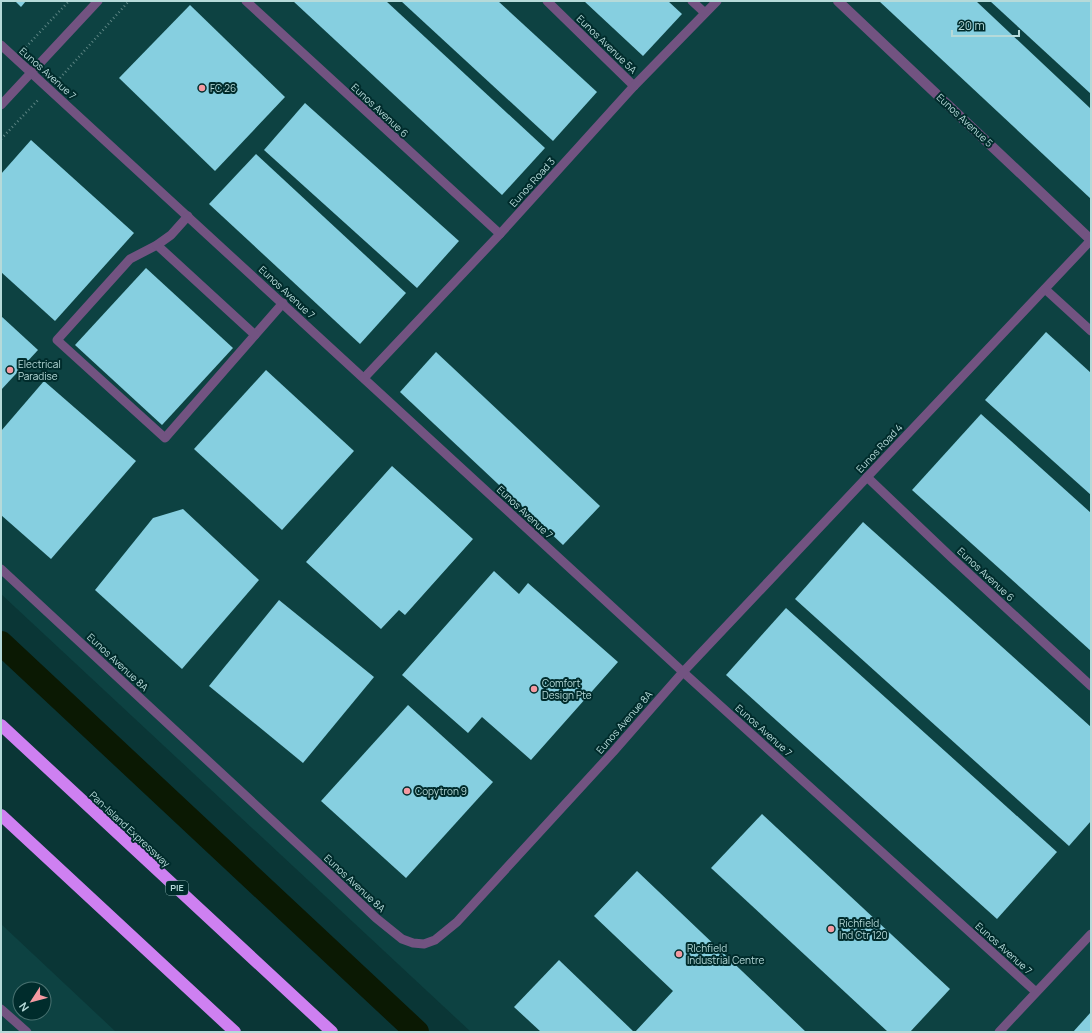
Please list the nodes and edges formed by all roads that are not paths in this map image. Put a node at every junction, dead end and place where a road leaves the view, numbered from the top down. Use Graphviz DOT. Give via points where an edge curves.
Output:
graph roads {
  1 [pos="98,1"];
  2 [pos="246,1"];
  3 [pos="547,1"];
  4 [pos="692,1"];
  5 [pos="717,1"];
  6 [pos="838,1"];
  7 [pos="705,13"];
  8 [pos="1,45"];
  9 [pos="31,73"];
  10 [pos="634,86"];
  11 [pos="1,105"];
  12 [pos="188,216"];
  13 [pos="500,234"];
  14 [pos="1091,240"];
  15 [pos="157,245"];
  16 [pos="1045,289"];
  17 [pos="283,303"];
  18 [pos="1091,330"];
  19 [pos="255,335"];
  20 [pos="364,378"];
  21 [pos="866,477"];
  22 [pos="1,569"];
  23 [pos="682,672"];
  24 [pos="1091,686"];
  25 [pos="1,725"];
  26 [pos="1,815"];
  27 [pos="1091,934"];
  28 [pos="1036,992"];
  29 [pos="1,1009"];
  30 [pos="27,1032"];
  31 [pos="235,1032"];
  32 [pos="332,1032"];
  33 [pos="999,1032"];
  1 -- 9 [label="lane"];
  2 -- 13 [label="lane, Eunos Avenue 6"];
  3 -- 10 [label="lane, Eunos Avenue 5A"];
  4 -- 7 [label="lane"];
  5 -- 7 [label="lane, Eunos Road 3"];
  6 -- 14 [label="street, Eunos Avenue 5"];
  7 -- 10 [label="lane, Eunos Road 3"];
  8 -- 9 [label="lane, Eunos Avenue 7"];
  9 -- 11 [label="lane"];
  9 -- 12 [label="lane, Eunos Avenue 7"];
  10 -- 13 [label="lane, Eunos Road 3"];
  12 -- 15 [label="lane" via="171,235"];
  12 -- 17 [label="lane, Eunos Avenue 7"];
  13 -- 20 [label="lane, Eunos Road 3"];
  14 -- 16 [label="lane, Eunos Road 4"];
  15 -- 19 [label="lane"];
  15 -- 19 [label="lane" via="130,259 57,340 165,438"];
  16 -- 18 [label="lane"];
  16 -- 21 [label="lane, Eunos Road 4"];
  17 -- 19 [label="lane"];
  17 -- 20 [label="lane, Eunos Avenue 7"];
  20 -- 23 [label="lane, Eunos Avenue 7"];
  21 -- 23 [label="lane, Eunos Road 4"];
  21 -- 24 [label="lane, Eunos Avenue 6"];
  22 -- 23 [label="lane, Eunos Avenue 8A" via="376,918 402,939 413,943 424,944 435,940 457,922 608,758"];
  23 -- 28 [label="lane, Eunos Avenue 7"];
  25 -- 32 [label="highway, Pan-Island Expressway / PIE"];
  26 -- 31 [label="highway"];
  27 -- 28 [label="lane"];
  28 -- 33 [label="lane"];
  29 -- 30 [label="lane"];
}
